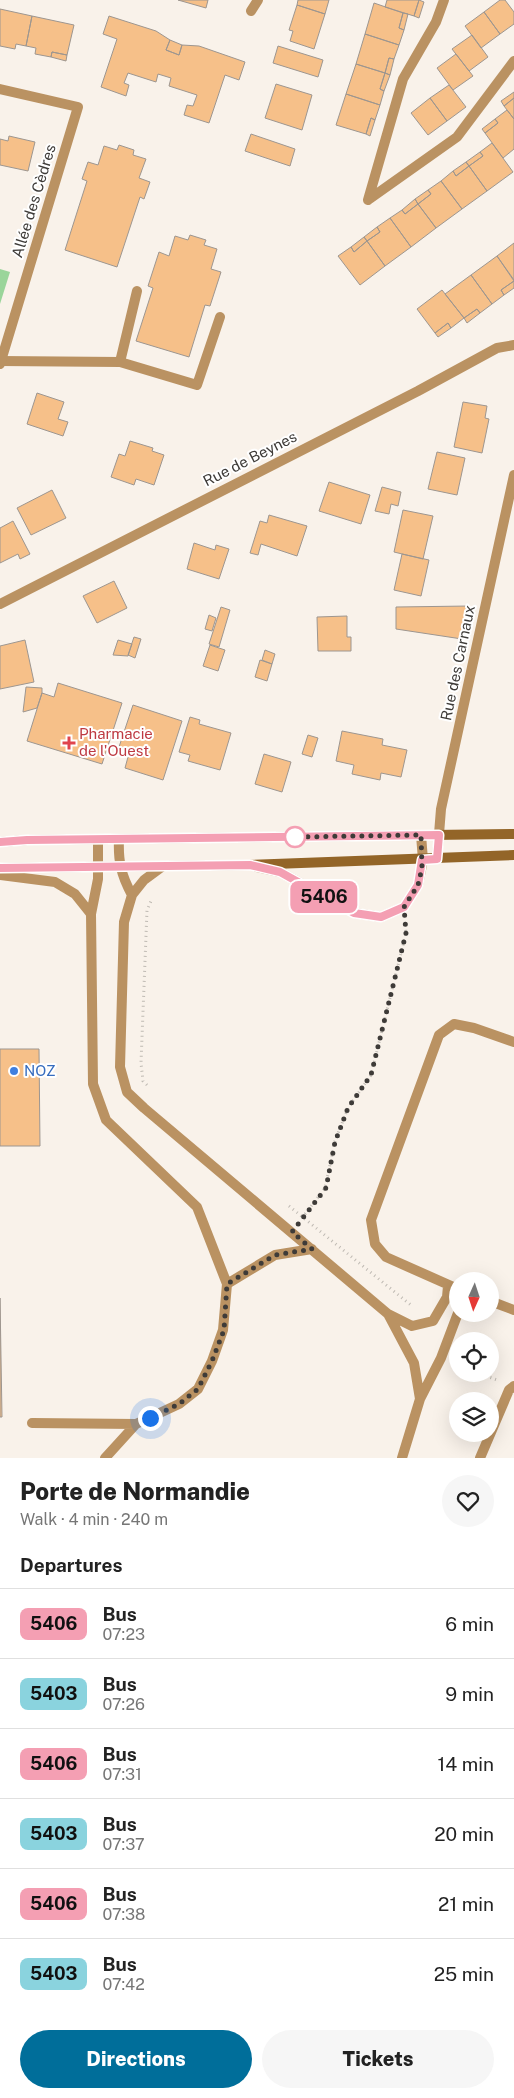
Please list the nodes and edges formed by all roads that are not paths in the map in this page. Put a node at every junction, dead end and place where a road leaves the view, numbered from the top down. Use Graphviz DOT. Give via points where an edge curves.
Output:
graph roads {
  1 [pos="258,0"];
  2 [pos="444,0"];
  3 [pos="251,11"];
  4 [pos="514,61"];
  5 [pos="0,89"];
  6 [pos="137,290"];
  7 [pos="220,317"];
  8 [pos="514,345"];
  9 [pos="0,362"];
  10 [pos="120,362"];
  11 [pos="514,475"];
  12 [pos="0,604"];
  13 [pos="514,834"];
  14 [pos="421,835"];
  15 [pos="439,835"];
  16 [pos="98,839"];
  17 [pos="118,839"];
  18 [pos="0,842"];
  19 [pos="514,855"];
  20 [pos="437,859"];
  21 [pos="422,860"];
  22 [pos="250,865"];
  23 [pos="163,866"];
  24 [pos="98,867"];
  25 [pos="119,867"];
  26 [pos="0,868"];
  27 [pos="0,875"];
  28 [pos="132,895"];
  29 [pos="90,914"];
  30 [pos="514,1042"];
  31 [pos="312,1249"];
  32 [pos="227,1284"];
  33 [pos="449,1286"];
  34 [pos="449,1294"];
  35 [pos="499,1304"];
  36 [pos="514,1310"];
  37 [pos="388,1314"];
  38 [pos="455,1322"];
  39 [pos="514,1386"];
  40 [pos="420,1399"];
  41 [pos="32,1423"];
  42 [pos="136,1424"];
  43 [pos="106,1458"];
  44 [pos="402,1458"];
  45 [pos="480,1458"];
  1 -- 3 [label="street"];
  2 -- 4 [label="street" via="436,22 403,79 368,200 457,137"];
  5 -- 9 [label="street, Allée des Cèdres" via="78,106"];
  6 -- 10 [label="street"];
  7 -- 10 [label="street, Allée des Cèdres" via="197,385"];
  8 -- 12 [label="street, Rue de Beynes" via="497,348"];
  9 -- 10 [label="street, Allée des Cèdres"];
  11 -- 15 [label="street, Rue des Carnaux" via="441,809"];
  13 -- 15 [label="main road"];
  14 -- 15 [label="main road"];
  14 -- 17 [label="main road"];
  14 -- 21 [label="street"];
  15 -- 20 [label="street, Rue des Carnaux"];
  16 -- 17 [label="main road"];
  16 -- 18 [label="main road"];
  16 -- 24 [label="street"];
  17 -- 25 [label="street"];
  19 -- 20 [label="main road"];
  20 -- 21 [label="main road"];
  21 -- 22 [label="main road"];
  21 -- 22 [label="street" via="418,885 404,907 381,917 354,913 280,872"];
  22 -- 23 [label="main road"];
  23 -- 25 [label="main road"];
  23 -- 28 [label="street" via="144,880"];
  24 -- 25 [label="main road"];
  24 -- 26 [label="main road"];
  24 -- 29 [label="street"];
  25 -- 28 [label="street"];
  27 -- 29 [label="street" via="55,882 76,894"];
  28 -- 31 [label="street" via="124,922 120,1067 128,1092"];
  29 -- 32 [label="street" via="92,1084 106,1120 197,1207"];
  30 -- 33 [label="street" via="454,1024 439,1035 370,1220 375,1244 386,1257"];
  31 -- 32 [label="street" via="275,1255"];
  31 -- 37 [label="street"];
  32 -- 42 [label="street" via="224,1330 198,1389 179,1404"];
  34 -- 37 [label="street" via="433,1321 412,1326"];
  35 -- 36 [label="street"];
  37 -- 40 [label="street" via="414,1363"];
  38 -- 40 [label="street"];
  39 -- 45 [label="street" via="509,1390"];
  40 -- 44 [label="street"];
  41 -- 42 [label="street"];
  42 -- 43 [label="street"];
}
